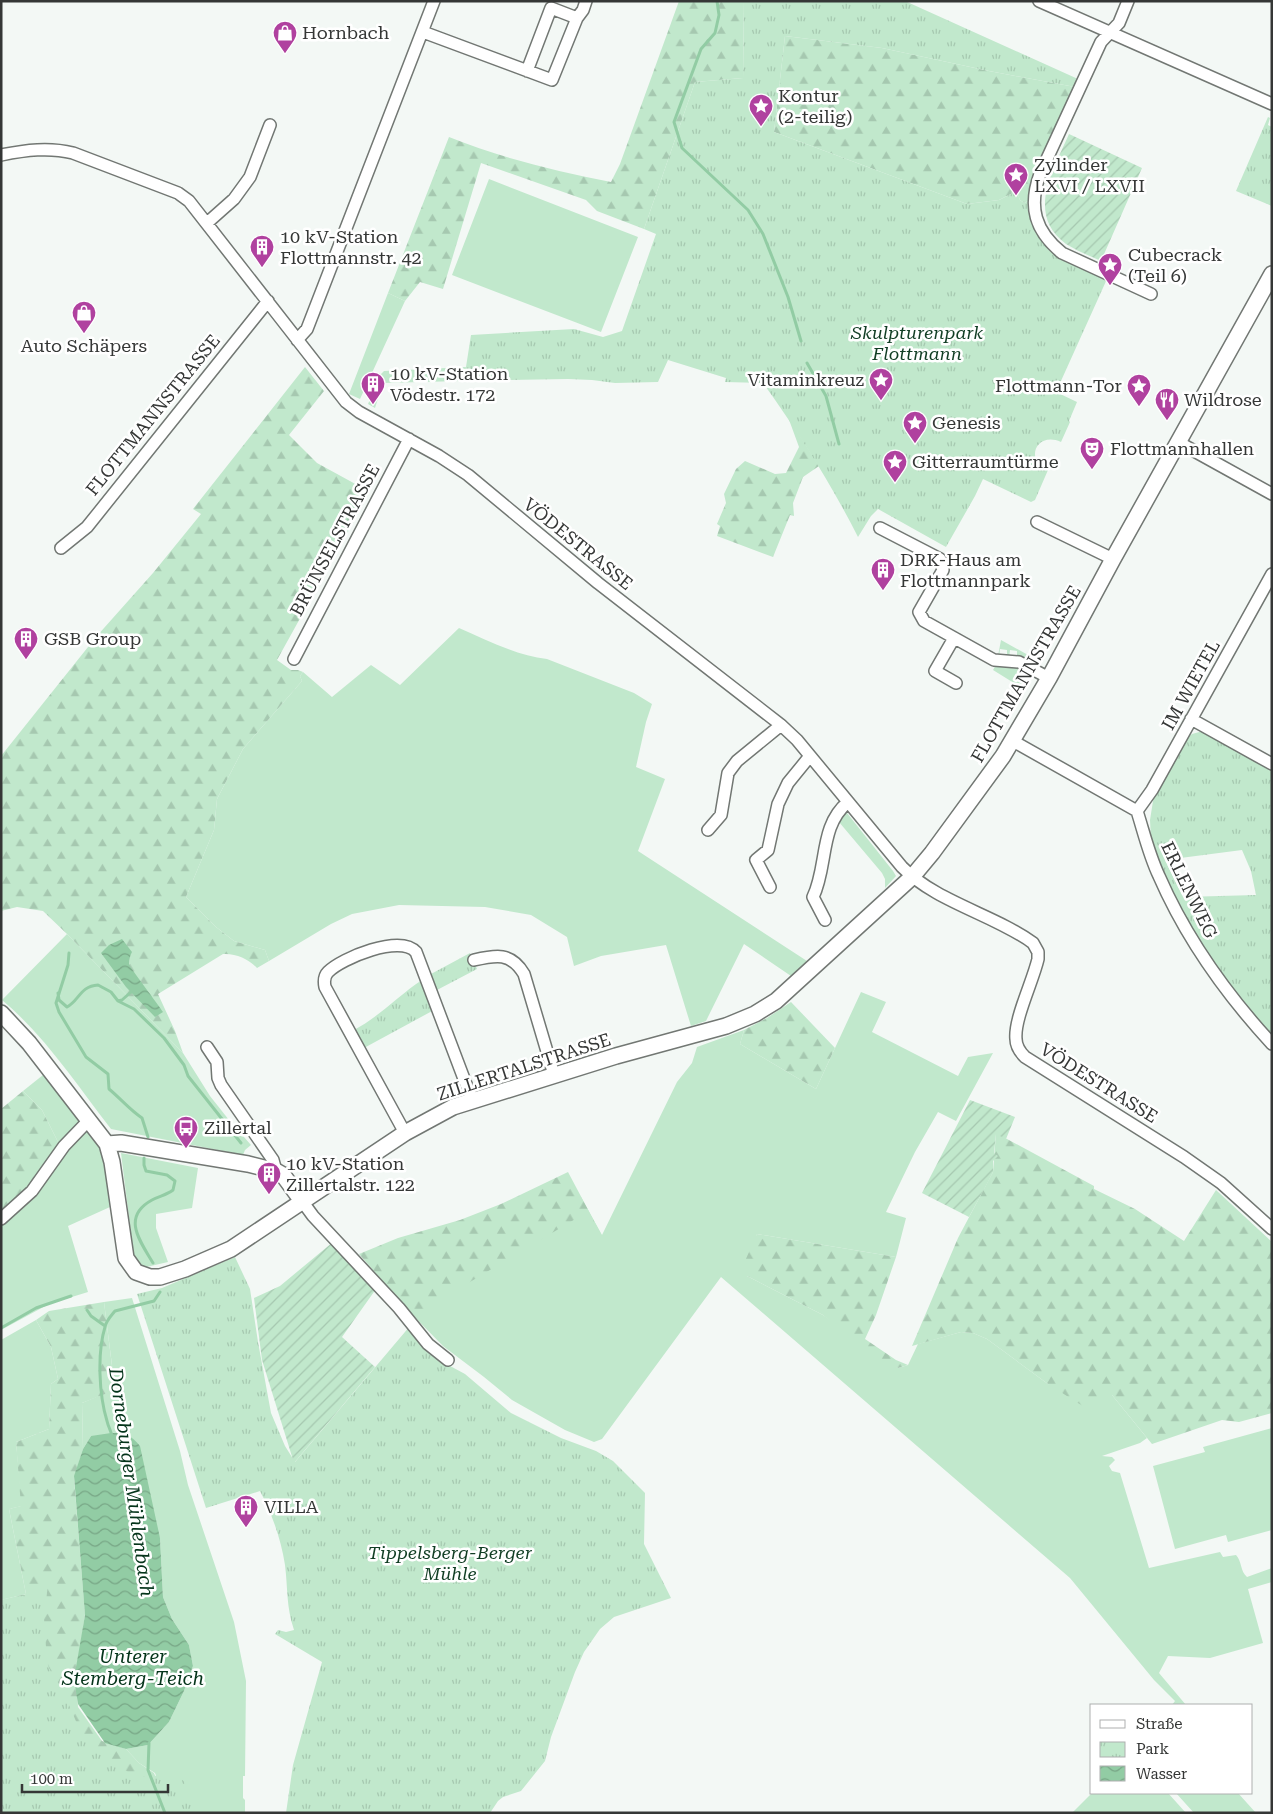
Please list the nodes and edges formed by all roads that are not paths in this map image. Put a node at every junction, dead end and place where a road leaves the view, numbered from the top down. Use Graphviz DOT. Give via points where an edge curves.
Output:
graph roads {
  1 [pos="434,1"];
  2 [pos="586,1"];
  3 [pos="1039,1"];
  4 [pos="1128,1"];
  5 [pos="577,18"];
  6 [pos="423,32"];
  7 [pos="1110,33"];
  8 [pos="527,71"];
  9 [pos="1272,104"];
  10 [pos="270,124"];
  11 [pos="1,155"];
  12 [pos="207,223"];
  13 [pos="1272,274"];
  14 [pos="1151,294"];
  15 [pos="268,301"];
  16 [pos="297,340"];
  17 [pos="409,439"];
  18 [pos="1178,442"];
  19 [pos="1272,494"];
  20 [pos="1037,522"];
  21 [pos="880,528"];
  22 [pos="61,548"];
  23 [pos="1113,559"];
  24 [pos="1272,574"];
  25 [pos="954,638"];
  26 [pos="294,659"];
  27 [pos="1049,678"];
  28 [pos="956,683"];
  29 [pos="1191,719"];
  30 [pos="780,725"];
  31 [pos="1012,741"];
  32 [pos="810,756"];
  33 [pos="1272,764"];
  34 [pos="848,802"];
  35 [pos="1137,811"];
  36 [pos="708,830"];
  37 [pos="912,876"];
  38 [pos="770,887"];
  39 [pos="825,920"];
  40 [pos="474,960"];
  41 [pos="1,1013"];
  42 [pos="1272,1044"];
  43 [pos="207,1047"];
  44 [pos="554,1075"];
  45 [pos="472,1100"];
  46 [pos="89,1120"];
  47 [pos="404,1133"];
  48 [pos="107,1144"];
  49 [pos="276,1171"];
  50 [pos="302,1201"];
  51 [pos="1,1219"];
  52 [pos="1272,1229"];
  53 [pos="448,1360"];
  1 -- 6 [label="street"];
  2 -- 5 [label="street"];
  3 -- 7 [label="street"];
  4 -- 7 [label="street" via="1119,23"];
  5 -- 8 [label="street" via="552,80"];
  5 -- 8 [label="street" via="551,8"];
  6 -- 8 [label="street"];
  6 -- 16 [label="street" via="307,329"];
  7 -- 9 [label="street"];
  7 -- 14 [label="street" via="1101,42 1040,174 1034,210 1045,236 1062,253"];
  10 -- 12 [label="street" via="250,177 234,199"];
  11 -- 12 [label="street" via="48,149 74,153 178,193"];
  12 -- 15 [label="street"];
  13 -- 18 [label="street, FLOTTMANNSTRASSE"];
  15 -- 16 [label="street"];
  15 -- 22 [label="street, FLOTTMANNSTRASSE" via="87,527"];
  16 -- 17 [label="street, VÖDESTRASSE" via="346,402"];
  17 -- 26 [label="street, BRÜNSELSTRASSE"];
  17 -- 30 [label="street, VÖDESTRASSE" via="468,475 604,588"];
  18 -- 19 [label="street"];
  18 -- 23 [label="street, FLOTTMANNSTRASSE"];
  20 -- 23 [label="street"];
  21 -- 25 [label="street" via="940,559 943,570 918,612 924,621"];
  23 -- 27 [label="street, FLOTTMANNSTRASSE"];
  24 -- 29 [label="street, IM WIETEL"];
  25 -- 27 [label="street" via="994,660 1019,662"];
  25 -- 28 [label="street" via="935,671"];
  27 -- 31 [label="street, FLOTTMANNSTRASSE"];
  29 -- 33 [label="street"];
  29 -- 35 [label="street, IM WIETEL"];
  30 -- 32 [label="street, VÖDESTRASSE"];
  30 -- 36 [label="street" via="737,761 728,773 721,815"];
  31 -- 35 [label="street"];
  31 -- 37 [label="street, FLOTTMANNSTRASSE"];
  32 -- 34 [label="street, VÖDESTRASSE"];
  32 -- 38 [label="street" via="788,783 778,804 768,850 756,860"];
  34 -- 37 [label="street, VÖDESTRASSE"];
  34 -- 39 [label="street" via="836,813 831,825 813,897"];
  35 -- 42 [label="street, ERLENWEG" via="1158,876 1189,934 1224,987"];
  37 -- 44 [label="street, ZILLERTALSTRASSE" via="766,1008 700,1034"];
  37 -- 52 [label="street, VÖDESTRASSE" via="1036,947 1037,963 1016,1030 1016,1045 1025,1057 1184,1157 1221,1183"];
  40 -- 44 [label="street" via="500,956 514,960 520,967"];
  41 -- 46 [label="street" via="29,1043"];
  43 -- 49 [label="street" via="218,1062 221,1085 272,1160"];
  44 -- 45 [label="street, ZILLERTALSTRASSE"];
  45 -- 47 [label="street, ZILLERTALSTRASSE"];
  45 -- 47 [label="street" via="416,952 411,947 400,945 359,954 328,972 325,987"];
  46 -- 48 [label="street"];
  46 -- 51 [label="street" via="64,1146 32,1191"];
  47 -- 50 [label="street, ZILLERTALSTRASSE"];
  48 -- 49 [label="street" via="121,1143"];
  48 -- 50 [label="street, ZILLERTALSTRASSE" via="126,1258 136,1272 150,1277 185,1269 231,1249"];
  49 -- 50 [label="street" via="283,1175"];
  50 -- 53 [label="street" via="428,1344"];
}
